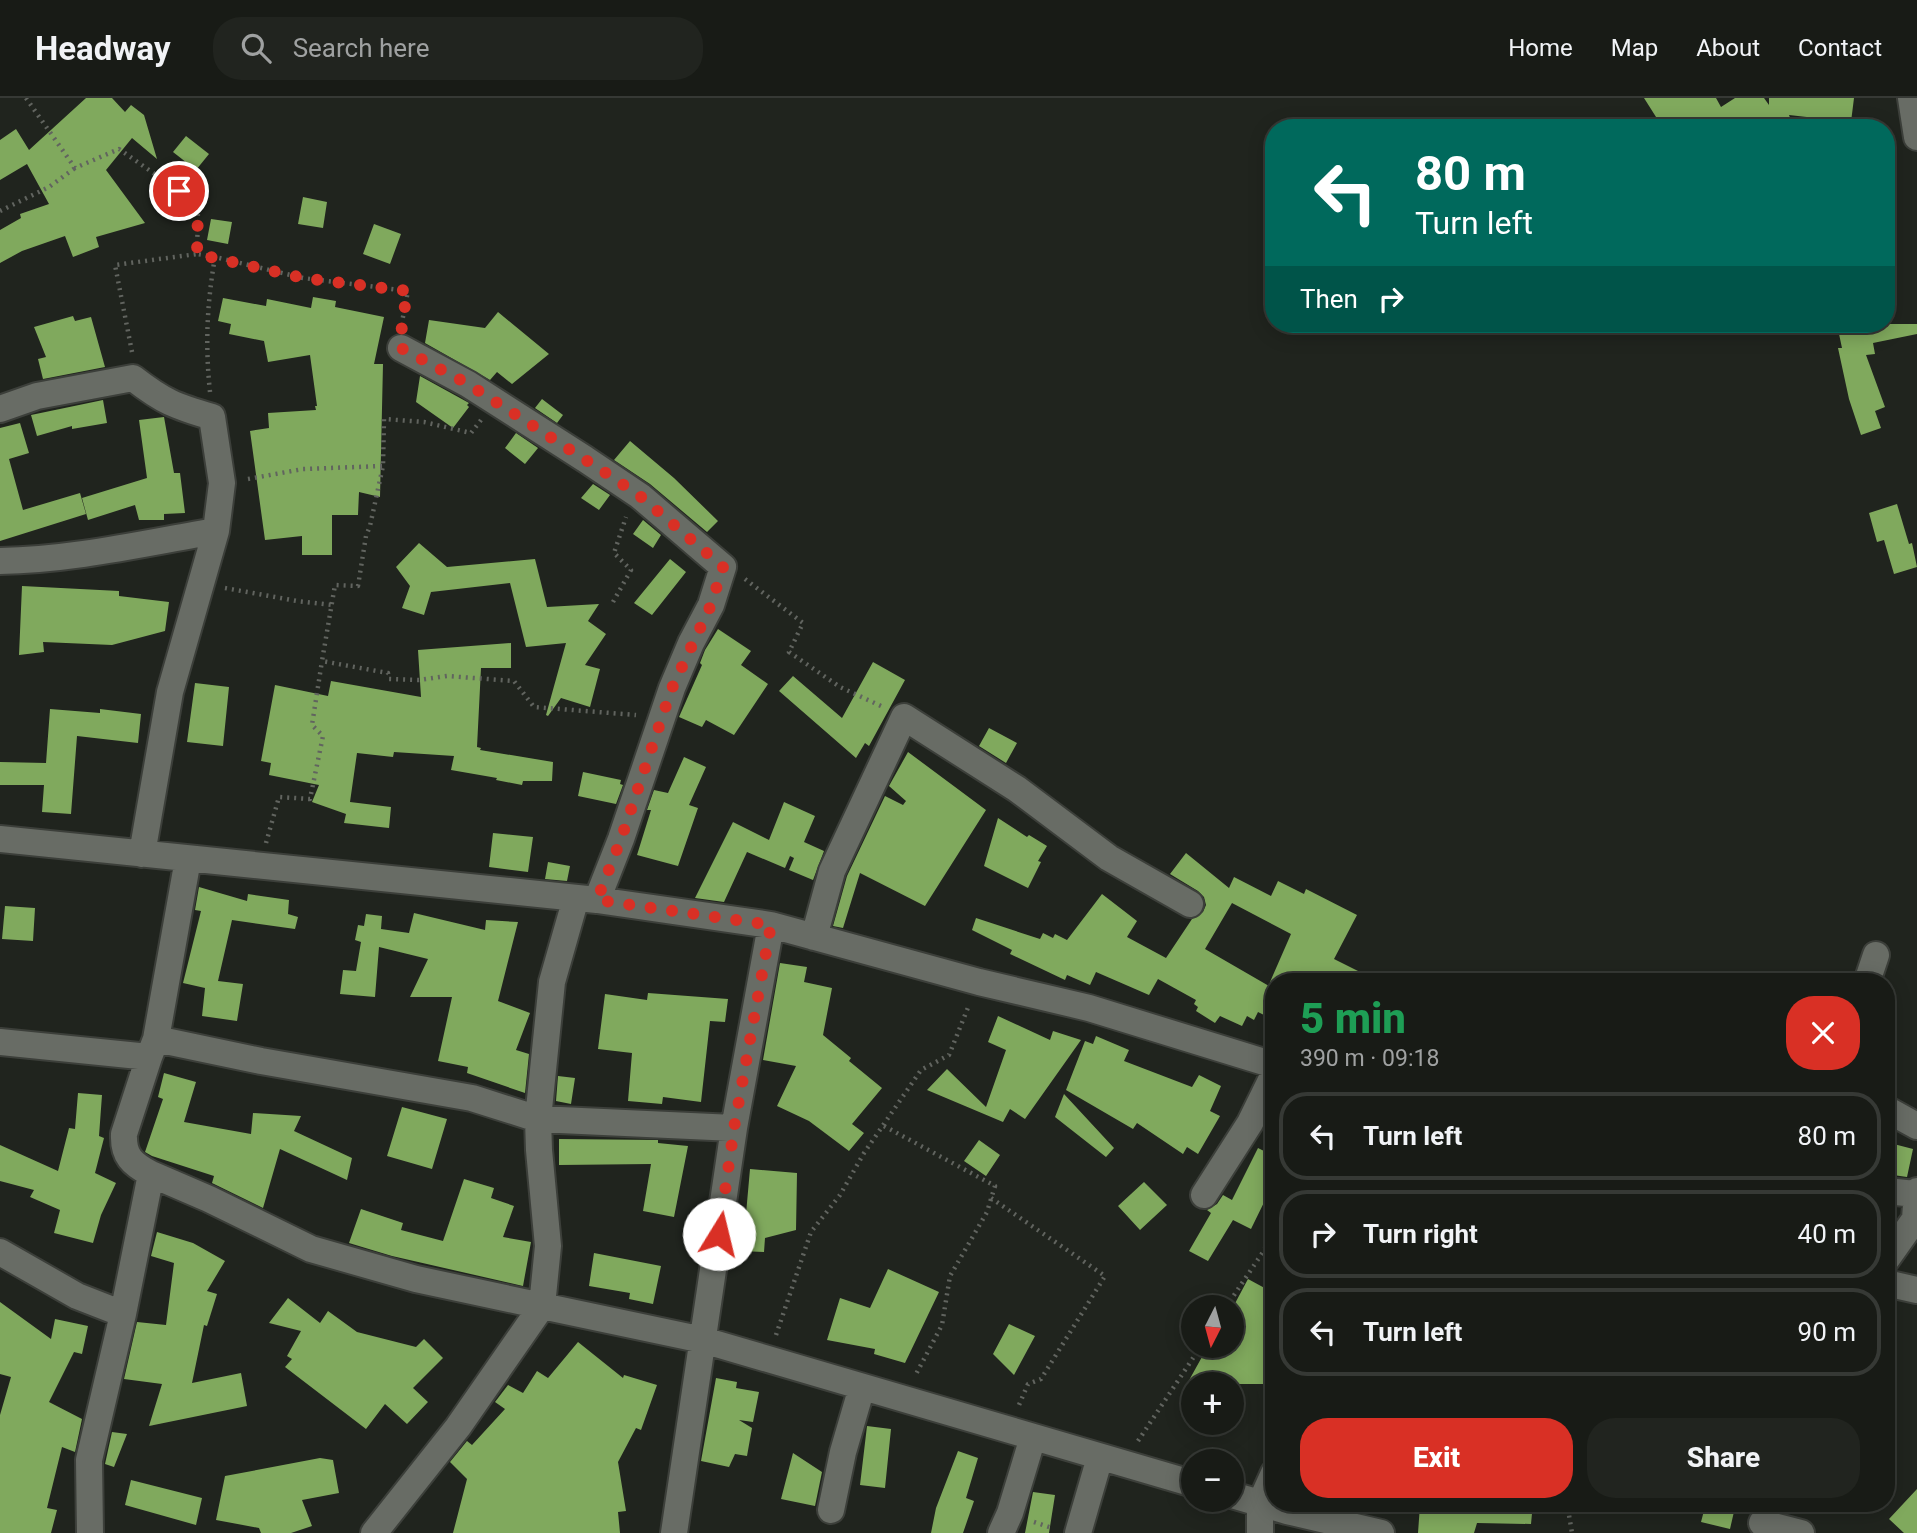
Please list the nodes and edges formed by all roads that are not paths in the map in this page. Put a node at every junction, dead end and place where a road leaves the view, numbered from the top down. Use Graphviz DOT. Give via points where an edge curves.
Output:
graph roads {
  1 [pos="1911,98"];
  2 [pos="1917,137"];
  3 [pos="401,348"];
  4 [pos="0,409"];
  5 [pos="216,531"];
  6 [pos="0,561"];
  7 [pos="0,839"];
  8 [pos="142,854"];
  9 [pos="188,859"];
  10 [pos="586,899"];
  11 [pos="1190,904"];
  12 [pos="771,925"];
  13 [pos="814,937"];
  14 [pos="1876,955"];
  15 [pos="1870,973"];
  16 [pos="0,1042"];
  17 [pos="153,1048"];
  18 [pos="1265,1062"];
  19 [pos="1265,1092"];
  20 [pos="1895,1114"];
  21 [pos="538,1119"];
  22 [pos="1917,1126"];
  23 [pos="734,1128"];
  24 [pos="150,1174"];
  25 [pos="1895,1192"];
  26 [pos="1916,1193"];
  27 [pos="1204,1195"];
  28 [pos="1895,1248"];
  29 [pos="0,1252"];
  30 [pos="1895,1285"];
  31 [pos="1917,1290"];
  32 [pos="542,1306"];
  33 [pos="123,1314"];
  34 [pos="703,1340"];
  35 [pos="862,1387"];
  36 [pos="1021,1434"];
  37 [pos="1112,1460"];
  38 [pos="1181,1480"];
  39 [pos="1265,1494"];
  40 [pos="1244,1499"];
  41 [pos="1261,1504"];
  42 [pos="1265,1505"];
  43 [pos="831,1510"];
  44 [pos="1294,1512"];
  45 [pos="1762,1520"];
  46 [pos="1005,1523"];
  47 [pos="1066,1531"];
  48 [pos="90,1533"];
  49 [pos="373,1533"];
  50 [pos="674,1533"];
  51 [pos="1260,1533"];
  52 [pos="1381,1533"];
  53 [pos="1801,1533"];
  1 -- 2 [label="street"];
  3 -- 10 [label="street" via="457,378 640,496 723,567 661,720 621,839"];
  4 -- 5 [label="street" via="37,396 133,378 173,406 212,417 222,483"];
  5 -- 6 [label="street" via="90,553"];
  5 -- 8 [label="street" via="170,692"];
  7 -- 8 [label="street"];
  8 -- 9 [label="street"];
  9 -- 10 [label="street"];
  9 -- 17 [label="street"];
  10 -- 12 [label="street"];
  10 -- 21 [label="street" via="552,982"];
  11 -- 13 [label="street" via="1109,858 1017,789 904,717 832,871"];
  12 -- 13 [label="street"];
  12 -- 23 [label="street"];
  13 -- 18 [label="street" via="1088,1008"];
  14 -- 15 [label="street"];
  16 -- 17 [label="street"];
  17 -- 21 [label="street" via="472,1098"];
  17 -- 24 [label="street" via="125,1126 124,1145 131,1163"];
  19 -- 27 [label="street"];
  20 -- 22 [label="street"];
  21 -- 23 [label="street"];
  21 -- 32 [label="street" via="548,1246"];
  23 -- 34 [label="street"];
  24 -- 32 [label="street" via="311,1249 416,1279"];
  24 -- 33 [label="street"];
  25 -- 26 [label="street"];
  26 -- 28 [label="street" via="1915,1220"];
  29 -- 33 [label="street" via="77,1296"];
  30 -- 31 [label="street"];
  32 -- 34 [label="street"];
  32 -- 49 [label="street" via="458,1427"];
  33 -- 48 [label="street" via="89,1460"];
  34 -- 35 [label="street"];
  34 -- 50 [label="street"];
  35 -- 36 [label="street"];
  35 -- 43 [label="street"];
  36 -- 37 [label="street"];
  36 -- 46 [label="street"];
  37 -- 38 [label="street"];
  37 -- 47 [label="street"];
  39 -- 41 [label="street"];
  40 -- 41 [label="street"];
  41 -- 42 [label="street"];
  41 -- 51 [label="street"];
  44 -- 52 [label="street"];
  45 -- 53 [label="street"];
}
